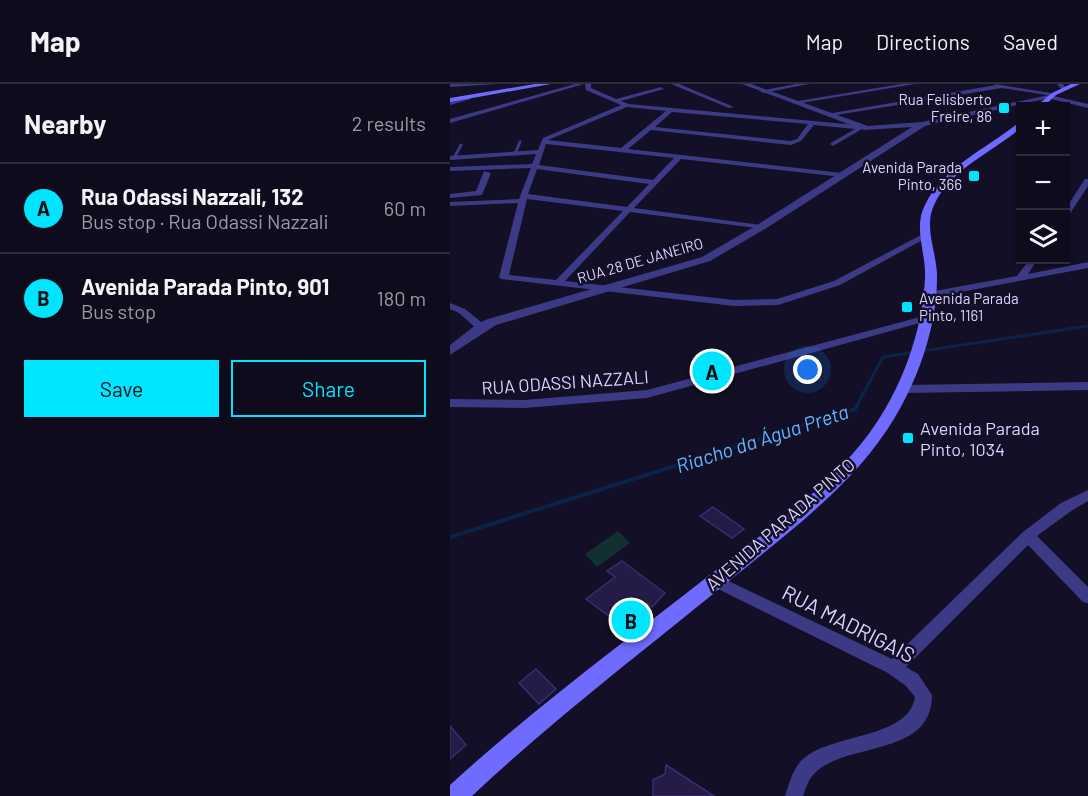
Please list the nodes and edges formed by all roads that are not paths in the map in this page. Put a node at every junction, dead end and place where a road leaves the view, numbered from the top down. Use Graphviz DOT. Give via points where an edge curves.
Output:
graph roads {
  1 [pos="495,84"];
  2 [pos="532,84"];
  3 [pos="549,84"];
  4 [pos="581,84"];
  5 [pos="588,84"];
  6 [pos="675,84"];
  7 [pos="745,84"];
  8 [pos="806,84"];
  9 [pos="912,84"];
  10 [pos="1077,84"];
  11 [pos="450,85"];
  12 [pos="1000,85"];
  13 [pos="1062,86"];
  14 [pos="661,89"];
  15 [pos="450,90"];
  16 [pos="524,90"];
  17 [pos="763,90"];
  18 [pos="1051,95"];
  19 [pos="614,101"];
  20 [pos="450,102"];
  21 [pos="795,102"];
  22 [pos="1044,102"];
  23 [pos="626,106"];
  24 [pos="1088,106"];
  25 [pos="730,107"];
  26 [pos="670,111"];
  27 [pos="830,114"];
  28 [pos="450,121"];
  29 [pos="922,123"];
  30 [pos="811,125"];
  31 [pos="649,128"];
  32 [pos="863,128"];
  33 [pos="1016,129"];
  34 [pos="520,141"];
  35 [pos="544,142"];
  36 [pos="833,144"];
  37 [pos="461,145"];
  38 [pos="623,150"];
  39 [pos="538,152"];
  40 [pos="515,154"];
  41 [pos="679,157"];
  42 [pos="452,158"];
  43 [pos="514,166"];
  44 [pos="534,166"];
  45 [pos="450,169"];
  46 [pos="487,173"];
  47 [pos="450,174"];
  48 [pos="842,175"];
  49 [pos="1088,181"];
  50 [pos="654,182"];
  51 [pos="523,198"];
  52 [pos="452,201"];
  53 [pos="628,209"];
  54 [pos="1067,210"];
  55 [pos="450,214"];
  56 [pos="761,227"];
  57 [pos="924,237"];
  58 [pos="1030,264"];
  59 [pos="1088,265"];
  60 [pos="1020,278"];
  61 [pos="557,284"];
  62 [pos="599,289"];
  63 [pos="929,295"];
  64 [pos="450,306"];
  65 [pos="924,319"];
  66 [pos="481,327"];
  67 [pos="450,351"];
  68 [pos="1088,386"];
  69 [pos="904,389"];
  70 [pos="450,403"];
  71 [pos="1088,495"];
  72 [pos="1028,536"];
  73 [pos="715,581"];
  74 [pos="1088,597"];
  75 [pos="894,669"];
  76 [pos="455,796"];
  77 [pos="794,796"];
  1 -- 11 [label="street"];
  1 -- 15 [label="main road"];
  2 -- 16 [label="main road"];
  3 -- 16 [label="main road"];
  4 -- 28 [label="street"];
  5 -- 19 [label="street" via="588,89"];
  6 -- 25 [label="street"];
  7 -- 17 [label="street"];
  8 -- 17 [label="street"];
  9 -- 21 [label="street"];
  10 -- 13 [label="main road"];
  12 -- 18 [label="street"];
  12 -- 27 [label="street"];
  13 -- 18 [label="main road"];
  14 -- 19 [label="street"];
  16 -- 20 [label="main road"];
  17 -- 21 [label="street"];
  18 -- 22 [label="main road"];
  18 -- 24 [label="street"];
  18 -- 29 [label="street"];
  19 -- 23 [label="street"];
  21 -- 27 [label="street"];
  23 -- 26 [label="street"];
  23 -- 35 [label="street"];
  26 -- 30 [label="street"];
  26 -- 31 [label="street"];
  27 -- 32 [label="street"];
  29 -- 32 [label="street"];
  29 -- 48 [label="street, RUA 28 DE JANEIRO"];
  30 -- 31 [label="street" via="799,140 791,143"];
  30 -- 32 [label="street"];
  31 -- 38 [label="street"];
  32 -- 36 [label="street"];
  33 -- 57 [label="main road, AVENIDA PARADA PINTO" via="976,155 944,185 925,214"];
  34 -- 40 [label="lane"];
  35 -- 38 [label="street"];
  35 -- 39 [label="street"];
  37 -- 42 [label="lane"];
  38 -- 41 [label="street"];
  39 -- 40 [label="street"];
  39 -- 44 [label="street"];
  40 -- 42 [label="street"];
  41 -- 48 [label="street"];
  41 -- 50 [label="street"];
  43 -- 44 [label="street"];
  43 -- 45 [label="street"];
  43 -- 46 [label="street" via="507,172"];
  44 -- 50 [label="street"];
  44 -- 51 [label="street"];
  46 -- 47 [label="street"];
  46 -- 52 [label="street" via="479,193"];
  48 -- 56 [label="street, RUA 28 DE JANEIRO"];
  49 -- 54 [label="street"];
  50 -- 53 [label="street"];
  51 -- 52 [label="street"];
  51 -- 53 [label="street"];
  51 -- 61 [label="street" via="504,277"];
  52 -- 55 [label="street"];
  53 -- 56 [label="street"];
  53 -- 61 [label="street"];
  56 -- 62 [label="street, RUA 28 DE JANEIRO" via="706,260"];
  57 -- 62 [label="street" via="837,283 778,302 734,303"];
  57 -- 63 [label="main road, AVENIDA PARADA PINTO" via="930,261"];
  58 -- 60 [label="street"];
  59 -- 60 [label="street"];
  60 -- 63 [label="street"];
  61 -- 62 [label="street"];
  62 -- 66 [label="street, RUA 28 DE JANEIRO"];
  63 -- 65 [label="main road, AVENIDA PARADA PINTO"];
  64 -- 66 [label="street"];
  65 -- 69 [label="main road, AVENIDA PARADA PINTO"];
  65 -- 70 [label="street, RUA ODASSI NAZZALI" via="647,394 524,404"];
  66 -- 67 [label="street, RUA 28 DE JANEIRO"];
  68 -- 69 [label="street"];
  69 -- 73 [label="main road, AVENIDA PARADA PINTO" via="873,439 854,461"];
  71 -- 72 [label="street"];
  72 -- 74 [label="street"];
  72 -- 75 [label="street"];
  73 -- 75 [label="street, RUA MADRIGAIS"];
  73 -- 76 [label="main road, AVENIDA PARADA PINTO" via="574,692"];
  75 -- 77 [label="street, RUA MADRIGAIS" via="920,687 924,695 922,714 916,723 818,758 801,777"];
}
